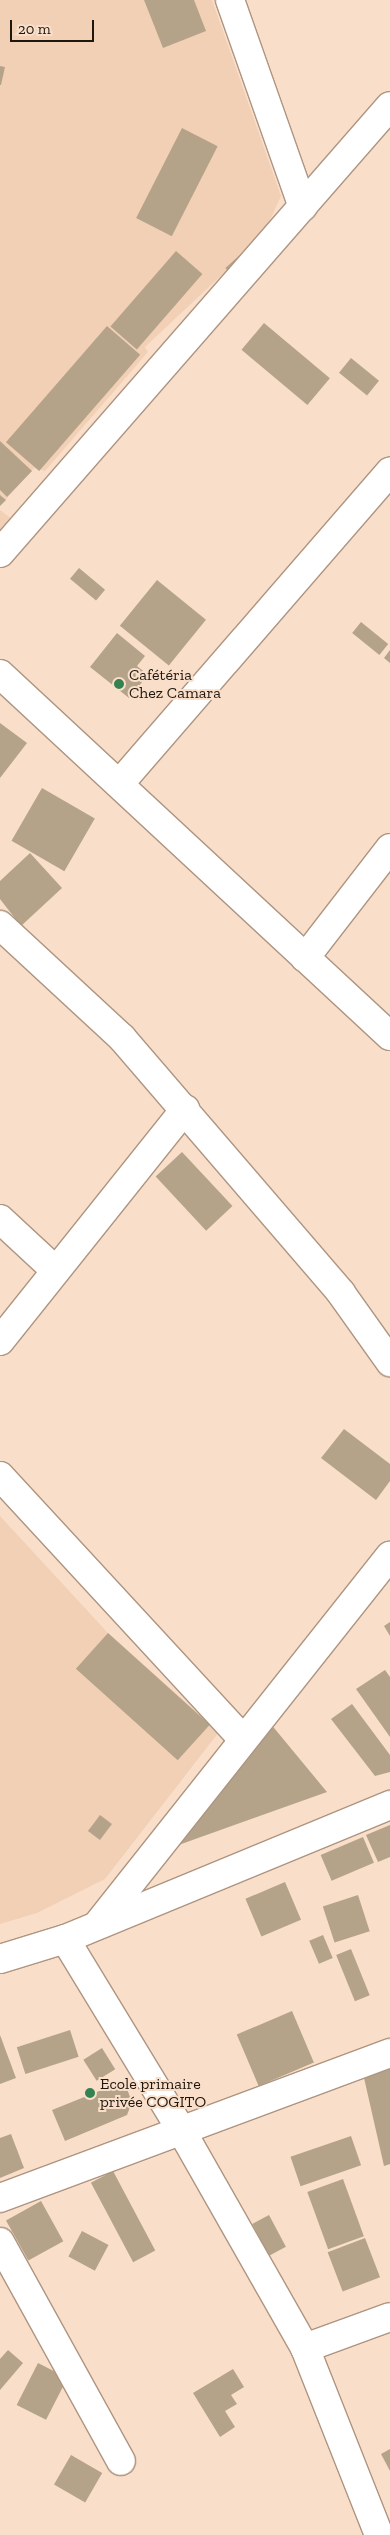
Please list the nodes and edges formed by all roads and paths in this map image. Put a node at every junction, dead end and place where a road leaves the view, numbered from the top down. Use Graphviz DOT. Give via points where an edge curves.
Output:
graph roads {
  1 [pos="230,0"];
  2 [pos="390,106"];
  3 [pos="304,206"];
  4 [pos="390,471"];
  5 [pos="0,553"];
  6 [pos="0,674"];
  7 [pos="121,782"];
  8 [pos="390,848"];
  9 [pos="0,925"];
  10 [pos="305,958"];
  11 [pos="390,1036"];
  12 [pos="185,1109"];
  13 [pos="0,1219"];
  14 [pos="54,1270"];
  15 [pos="0,1342"];
  16 [pos="390,1362"];
  17 [pos="0,1476"];
  18 [pos="390,1556"];
  19 [pos="242,1738"];
  20 [pos="390,1805"];
  21 [pos="98,1924"];
  22 [pos="66,1939"];
  23 [pos="0,1959"];
  24 [pos="390,2053"];
  25 [pos="180,2128"];
  26 [pos="0,2198"];
  27 [pos="0,2242"];
  28 [pos="390,2317"];
  29 [pos="305,2348"];
  30 [pos="121,2461"];
  31 [pos="380,2535"];
  1 -- 3 [label="street"];
  2 -- 3 [label="street"];
  3 -- 5 [label="street"];
  4 -- 7 [label="street"];
  6 -- 7 [label="street"];
  7 -- 10 [label="street"];
  8 -- 10 [label="street"];
  9 -- 12 [label="street" via="122,1038"];
  10 -- 11 [label="street"];
  12 -- 14 [label="street"];
  12 -- 16 [label="street" via="341,1294"];
  13 -- 14 [label="street"];
  14 -- 15 [label="street"];
  17 -- 19 [label="street"];
  18 -- 19 [label="street"];
  19 -- 21 [label="street"];
  20 -- 21 [label="street"];
  21 -- 22 [label="street"];
  22 -- 23 [label="street"];
  22 -- 25 [label="street"];
  24 -- 25 [label="street"];
  25 -- 26 [label="street"];
  25 -- 29 [label="street"];
  27 -- 30 [label="street"];
  28 -- 29 [label="street"];
  29 -- 31 [label="street"];
}
